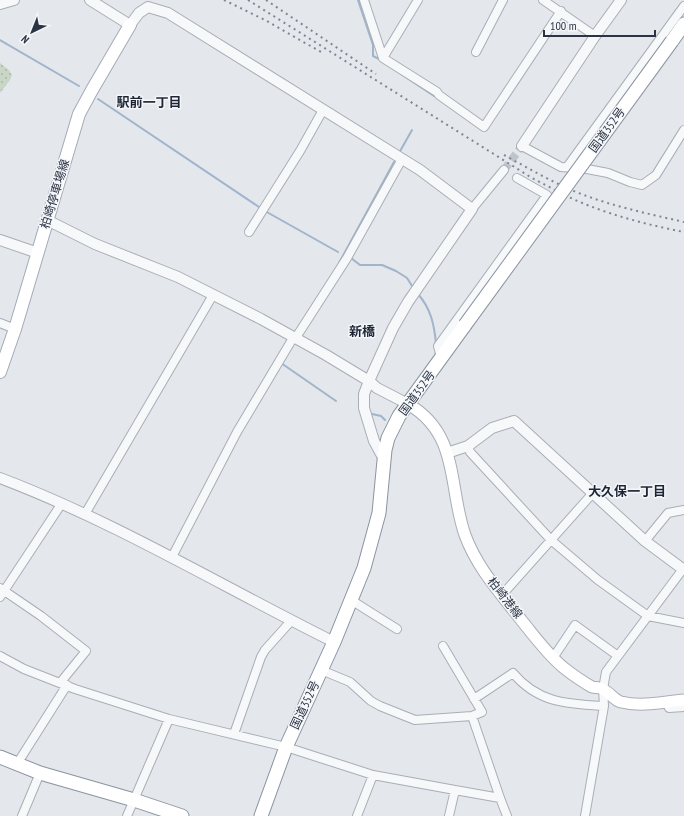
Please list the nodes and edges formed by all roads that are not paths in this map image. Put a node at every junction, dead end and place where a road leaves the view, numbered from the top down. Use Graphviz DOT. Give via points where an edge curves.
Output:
graph roads {
  1 [pos="14,0"];
  2 [pos="90,0"];
  3 [pos="364,0"];
  4 [pos="418,0"];
  5 [pos="503,0"];
  6 [pos="543,0"];
  7 [pos="621,0"];
  8 [pos="0,4"];
  9 [pos="684,6"];
  10 [pos="561,11"];
  11 [pos="684,24"];
  12 [pos="130,25"];
  13 [pos="595,36"];
  14 [pos="476,52"];
  15 [pos="383,58"];
  16 [pos="323,110"];
  17 [pos="684,130"];
  18 [pos="522,146"];
  19 [pos="402,159"];
  20 [pos="567,167"];
  21 [pos="504,170"];
  22 [pos="517,178"];
  23 [pos="472,209"];
  24 [pos="47,220"];
  25 [pos="249,232"];
  26 [pos="0,240"];
  27 [pos="38,253"];
  28 [pos="213,295"];
  29 [pos="0,323"];
  30 [pos="15,329"];
  31 [pos="294,338"];
  32 [pos="441,358"];
  33 [pos="0,372"];
  34 [pos="369,381"];
  35 [pos="408,404"];
  36 [pos="468,446"];
  37 [pos="447,453"];
  38 [pos="384,456"];
  39 [pos="0,478"];
  40 [pos="592,494"];
  41 [pos="62,503"];
  42 [pos="684,504"];
  43 [pos="684,510"];
  44 [pos="85,514"];
  45 [pos="551,540"];
  46 [pos="644,541"];
  47 [pos="172,557"];
  48 [pos="684,569"];
  49 [pos="1,592"];
  50 [pos="502,595"];
  51 [pos="351,600"];
  52 [pos="648,616"];
  53 [pos="291,621"];
  54 [pos="684,623"];
  55 [pos="397,629"];
  56 [pos="334,642"];
  57 [pos="443,646"];
  58 [pos="0,656"];
  59 [pos="618,656"];
  60 [pos="553,658"];
  61 [pos="321,670"];
  62 [pos="63,684"];
  63 [pos="603,689"];
  64 [pos="474,699"];
  65 [pos="684,700"];
  66 [pos="667,702"];
  67 [pos="604,706"];
  68 [pos="684,707"];
  69 [pos="472,716"];
  70 [pos="169,719"];
  71 [pos="234,734"];
  72 [pos="286,747"];
  73 [pos="0,757"];
  74 [pos="17,764"];
  75 [pos="40,773"];
  76 [pos="373,775"];
  77 [pos="455,790"];
  78 [pos="500,798"];
  79 [pos="134,800"];
  80 [pos="22,816"];
  81 [pos="127,816"];
  82 [pos="182,816"];
  83 [pos="261,816"];
  84 [pos="357,816"];
  85 [pos="449,816"];
  86 [pos="507,816"];
  87 [pos="585,816"];
  1 -- 8 [label="street"];
  2 -- 12 [label="street"];
  3 -- 15 [label="street"];
  4 -- 15 [label="street"];
  5 -- 14 [label="street"];
  6 -- 10 [label="street"];
  7 -- 13 [label="street"];
  9 -- 20 [label="street"];
  10 -- 13 [label="street"];
  10 -- 15 [label="street" via="484,127 437,92"];
  11 -- 32 [label="highway, 国道352号, bridge"];
  12 -- 16 [label="street" via="138,13 148,7 168,13"];
  12 -- 24 [label="main road, 柏崎停車場線" via="79,114"];
  13 -- 18 [label="street"];
  16 -- 19 [label="street"];
  16 -- 25 [label="street"];
  17 -- 20 [label="street" via="656,175 642,185 608,173"];
  18 -- 20 [label="street" via="561,167"];
  19 -- 23 [label="street"];
  19 -- 31 [label="street" via="347,258"];
  21 -- 23 [label="street"];
  22 -- 32 [label="street" via="548,195 438,346"];
  23 -- 34 [label="street" via="408,302"];
  24 -- 27 [label="main road, 柏崎停車場線"];
  24 -- 28 [label="street" via="95,244 178,277"];
  26 -- 27 [label="street"];
  27 -- 30 [label="main road, 柏崎停車場線"];
  28 -- 31 [label="street"];
  28 -- 44 [label="street"];
  29 -- 30 [label="street"];
  30 -- 33 [label="main road, 柏崎停車場線"];
  31 -- 34 [label="street"];
  31 -- 47 [label="street" via="237,432"];
  32 -- 35 [label="highway, 国道352号"];
  34 -- 35 [label="street" via="376,388"];
  34 -- 38 [label="street" via="364,394 364,408 374,441"];
  35 -- 37 [label="main road, 柏崎港線" via="434,426 444,442"];
  35 -- 38 [label="highway, 国道352号" via="392,429"];
  36 -- 37 [label="street"];
  36 -- 40 [label="street" via="492,428 514,421"];
  36 -- 45 [label="street" via="470,452"];
  37 -- 50 [label="main road, 柏崎港線" via="466,536 478,562"];
  38 -- 51 [label="highway, 国道352号" via="379,513 364,568"];
  39 -- 41 [label="street"];
  40 -- 45 [label="street"];
  40 -- 46 [label="street"];
  41 -- 44 [label="street"];
  41 -- 49 [label="street"];
  42 -- 43 [label="street"];
  43 -- 46 [label="street" via="668,513"];
  44 -- 47 [label="street"];
  45 -- 50 [label="street"];
  45 -- 52 [label="street" via="598,580"];
  46 -- 48 [label="street"];
  47 -- 53 [label="street"];
  48 -- 52 [label="street"];
  49 -- 62 [label="street" via="40,616 86,651"];
  50 -- 60 [label="main road, 柏崎港線"];
  51 -- 55 [label="street"];
  51 -- 56 [label="highway, 国道352号"];
  52 -- 54 [label="street"];
  52 -- 59 [label="street"];
  53 -- 56 [label="street"];
  53 -- 71 [label="street" via="261,657"];
  56 -- 61 [label="highway, 国道352号"];
  57 -- 64 [label="street"];
  58 -- 62 [label="street" via="24,669"];
  59 -- 60 [label="street" via="575,625"];
  59 -- 63 [label="street" via="606,672"];
  60 -- 63 [label="main road, 柏崎港線" via="593,687"];
  61 -- 69 [label="street" via="350,682 380,706 415,720"];
  61 -- 72 [label="highway, 国道352号"];
  62 -- 70 [label="street"];
  62 -- 74 [label="street"];
  63 -- 66 [label="main road, 柏崎港線" via="619,702"];
  63 -- 67 [label="street"];
  64 -- 67 [label="street" via="513,673 536,694 575,704"];
  64 -- 69 [label="street" via="482,712"];
  65 -- 66 [label="main road, 柏崎港線"];
  66 -- 68 [label="street" via="669,708"];
  67 -- 87 [label="street"];
  69 -- 78 [label="street"];
  70 -- 71 [label="street"];
  70 -- 79 [label="street"];
  71 -- 72 [label="street"];
  72 -- 76 [label="street"];
  72 -- 83 [label="highway, 国道352号"];
  73 -- 74 [label="highway"];
  74 -- 75 [label="highway"];
  75 -- 79 [label="highway"];
  75 -- 80 [label="street"];
  76 -- 77 [label="street"];
  76 -- 84 [label="street"];
  77 -- 78 [label="street"];
  77 -- 85 [label="street"];
  78 -- 86 [label="street"];
  79 -- 81 [label="street"];
  79 -- 82 [label="highway"];
}
